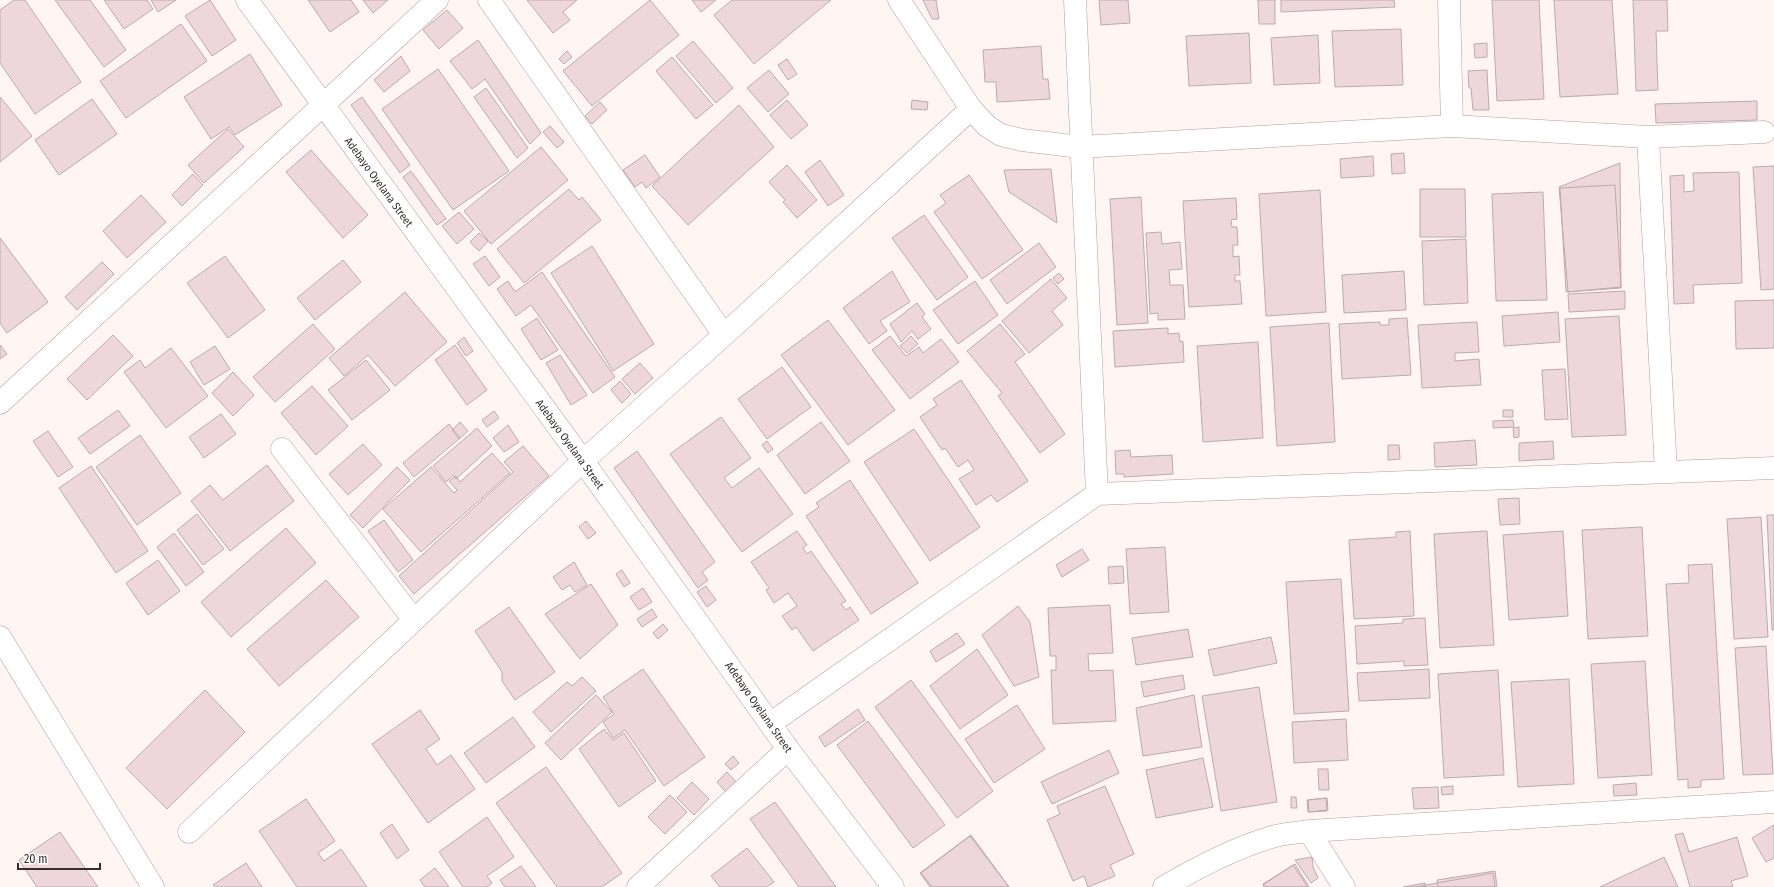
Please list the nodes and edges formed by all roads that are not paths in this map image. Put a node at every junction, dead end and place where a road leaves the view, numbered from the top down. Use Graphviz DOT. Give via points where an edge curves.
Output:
graph roads {
  1 [pos="247,0"];
  2 [pos="437,0"];
  3 [pos="489,0"];
  4 [pos="899,0"];
  5 [pos="1075,0"];
  6 [pos="1449,0"];
  7 [pos="323,105"];
  8 [pos="971,109"];
  9 [pos="1452,126"];
  10 [pos="1764,132"];
  11 [pos="1648,137"];
  12 [pos="1080,147"];
  13 [pos="724,335"];
  14 [pos="0,403"];
  15 [pos="282,449"];
  16 [pos="582,461"];
  17 [pos="1774,468"];
  18 [pos="1666,471"];
  19 [pos="1097,494"];
  20 [pos="414,620"];
  21 [pos="0,637"];
  22 [pos="771,723"];
  23 [pos="788,749"];
  24 [pos="1774,802"];
  25 [pos="1309,831"];
  26 [pos="189,832"];
  27 [pos="153,887"];
  28 [pos="638,887"];
  29 [pos="893,887"];
  30 [pos="1164,887"];
  31 [pos="1344,887"];
  1 -- 7 [label="street, Adebayo Oyelana Street"];
  2 -- 7 [label="street"];
  3 -- 13 [label="street"];
  4 -- 8 [label="street"];
  5 -- 12 [label="street"];
  6 -- 9 [label="street"];
  7 -- 14 [label="street"];
  7 -- 16 [label="street, Adebayo Oyelana Street"];
  8 -- 12 [label="street" via="987,126 1001,135"];
  8 -- 13 [label="street"];
  9 -- 11 [label="street"];
  9 -- 12 [label="street"];
  10 -- 11 [label="street"];
  11 -- 18 [label="street"];
  12 -- 19 [label="street"];
  13 -- 16 [label="street"];
  15 -- 20 [label="street"];
  16 -- 20 [label="street"];
  16 -- 22 [label="street, Adebayo Oyelana Street"];
  17 -- 18 [label="street"];
  18 -- 19 [label="street"];
  19 -- 22 [label="street"];
  20 -- 26 [label="street"];
  21 -- 27 [label="street"];
  22 -- 23 [label="street, Adebayo Oyelana Street"];
  23 -- 28 [label="street"];
  23 -- 29 [label="street, Adebayo Oyelana Street"];
  24 -- 25 [label="street"];
  25 -- 30 [label="street" via="1273,836 1234,851 1192,870"];
  25 -- 31 [label="street"];
}
